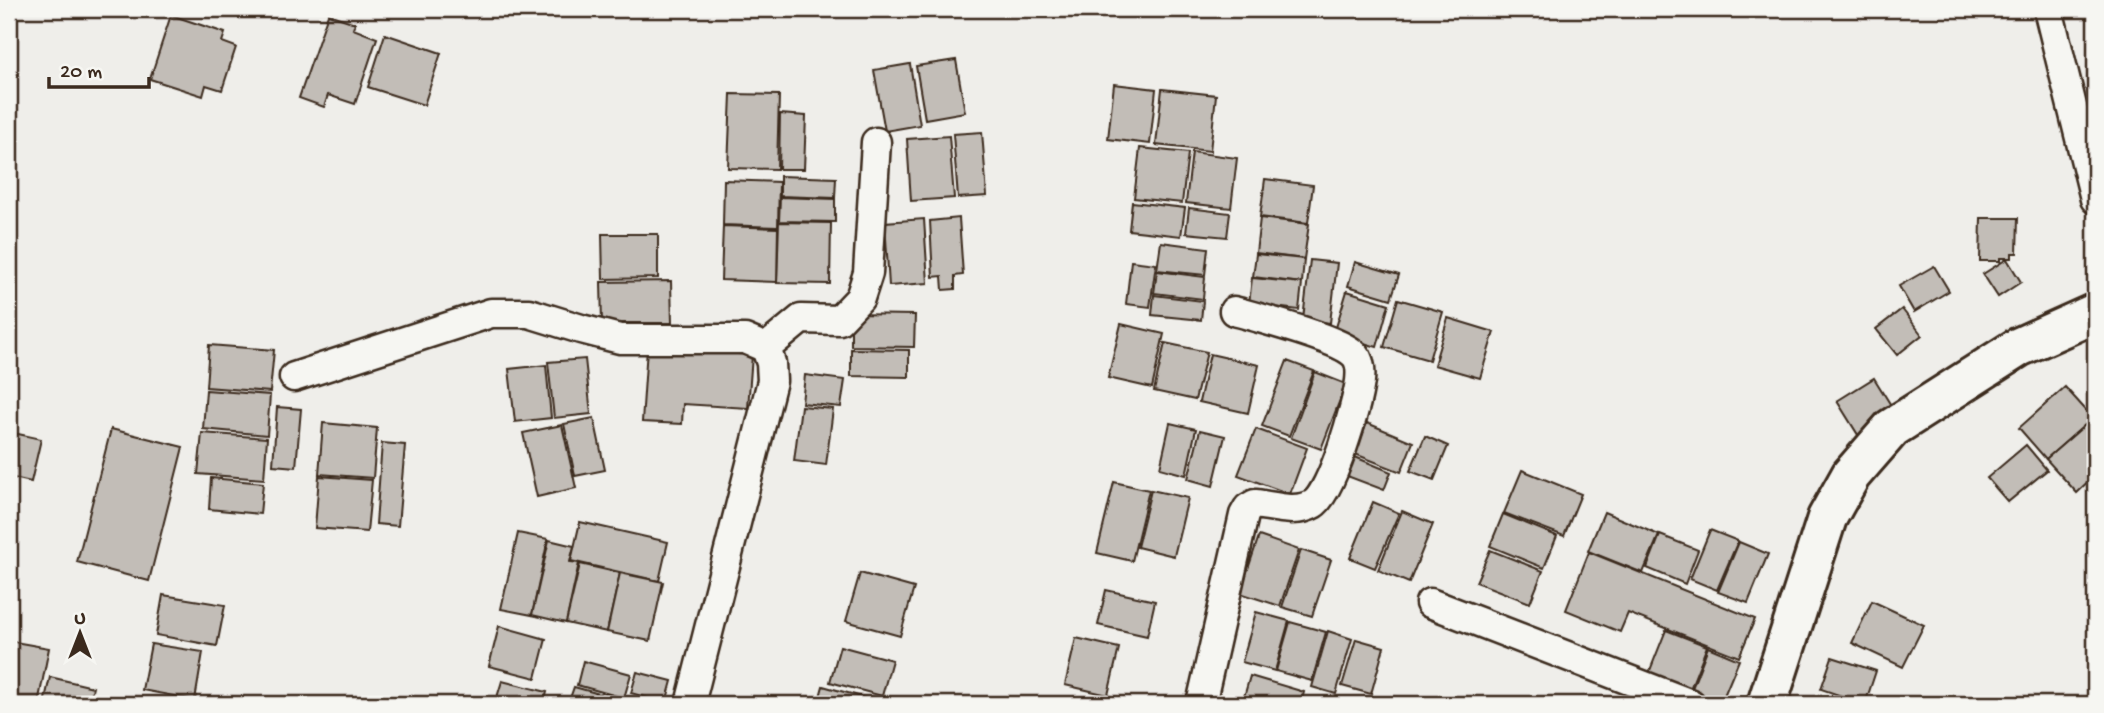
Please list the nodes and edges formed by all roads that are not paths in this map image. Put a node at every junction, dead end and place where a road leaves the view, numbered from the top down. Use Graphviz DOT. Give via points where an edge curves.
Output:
graph roads {
  1 [pos="2048,9"];
  2 [pos="876,142"];
  3 [pos="2095,199"];
  4 [pos="1234,310"];
  5 [pos="2095,313"];
  6 [pos="766,348"];
  7 [pos="293,377"];
  8 [pos="1430,603"];
  9 [pos="690,704"];
  10 [pos="1201,704"];
  11 [pos="1691,704"];
  12 [pos="1767,704"];
  1 -- 3 [label="street"];
  2 -- 6 [label="street" via="868,273 860,298 839,320 801,319"];
  4 -- 10 [label="street" via="1341,347 1355,355 1361,366 1360,381 1339,458 1315,503 1300,509 1255,504 1244,515"];
  5 -- 12 [label="main road" via="2019,347 1892,428 1851,475 1827,518"];
  6 -- 7 [label="street" via="745,339 620,339 529,313 491,313"];
  6 -- 9 [label="street" via="772,381"];
  8 -- 11 [label="street"];
}
